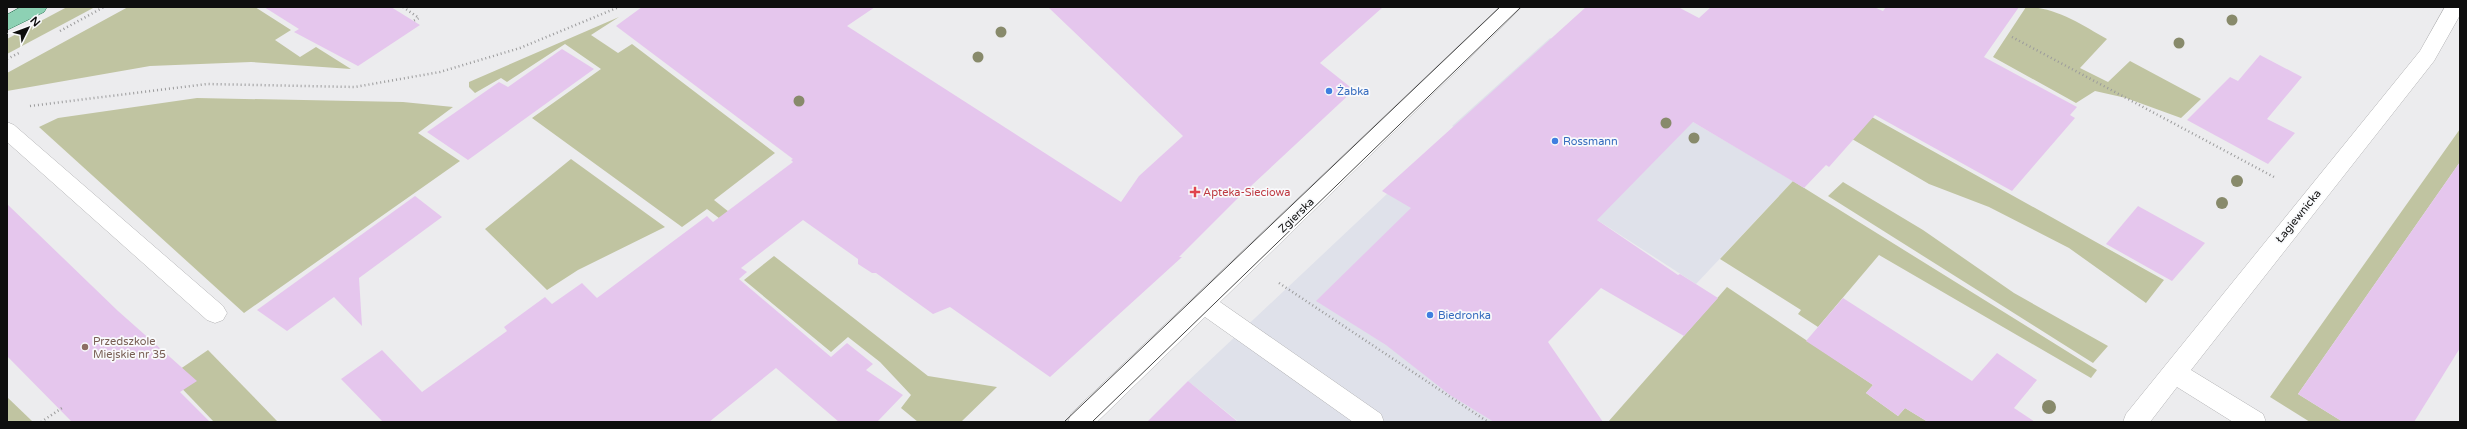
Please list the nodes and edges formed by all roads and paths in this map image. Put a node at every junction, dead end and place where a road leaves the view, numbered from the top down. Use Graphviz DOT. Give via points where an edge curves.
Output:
graph roads {
  1 [pos="37,7"];
  2 [pos="402,7"];
  3 [pos="619,7"];
  4 [pos="1512,7"];
  5 [pos="2451,12"];
  6 [pos="414,21"];
  7 [pos="7,23"];
  8 [pos="2012,37"];
  9 [pos="22,107"];
  10 [pos="7,130"];
  11 [pos="2274,177"];
  12 [pos="1279,283"];
  13 [pos="1204,304"];
  14 [pos="215,313"];
  15 [pos="2174,373"];
  16 [pos="62,408"];
  17 [pos="41,422"];
  18 [pos="1080,422"];
  19 [pos="1372,422"];
  20 [pos="1488,422"];
  21 [pos="2136,422"];
  22 [pos="2254,422"];
  1 -- 7 [label="main road"];
  2 -- 6 [label="path" via="419,18"];
  3 -- 9 [label="path" via="520,48 440,72 355,87 207,84"];
  4 -- 13 [label="street, Zgierska"];
  5 -- 15 [label="street, Łagiewnicka" via="2427,56"];
  8 -- 11 [label="path"];
  10 -- 14 [label="street"];
  12 -- 20 [label="path"];
  13 -- 18 [label="street, Zgierska"];
  13 -- 19 [label="street"];
  15 -- 21 [label="street, Łagiewnicka"];
  15 -- 22 [label="street"];
  16 -- 17 [label="path"];
}
